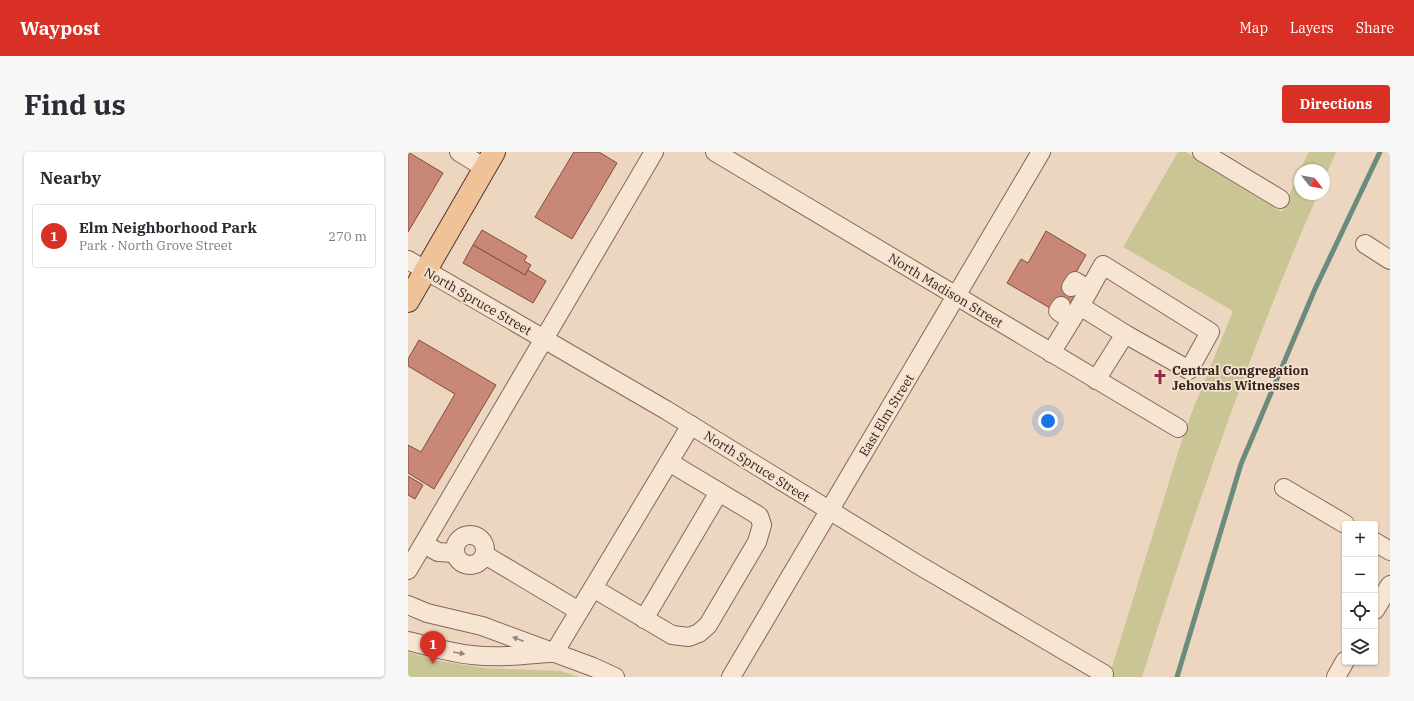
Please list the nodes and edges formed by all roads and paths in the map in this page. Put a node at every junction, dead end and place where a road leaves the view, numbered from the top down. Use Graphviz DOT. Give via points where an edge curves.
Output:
graph roads {
  1 [pos="459,152"];
  2 [pos="654,152"];
  3 [pos="715,152"];
  4 [pos="1041,152"];
  5 [pos="1202,152"];
  6 [pos="490,160"];
  7 [pos="1280,199"];
  8 [pos="1365,244"];
  9 [pos="1390,260"];
  10 [pos="417,266"];
  11 [pos="1071,287"];
  12 [pos="1089,290"];
  13 [pos="956,296"];
  14 [pos="408,301"];
  15 [pos="1071,311"];
  16 [pos="1125,334"];
  17 [pos="544,339"];
  18 [pos="1051,353"];
  19 [pos="1096,380"];
  20 [pos="691,425"];
  21 [pos="1178,428"];
  22 [pos="669,462"];
  23 [pos="1284,488"];
  24 [pos="719,492"];
  25 [pos="830,510"];
  26 [pos="1342,522"];
  27 [pos="424,544"];
  28 [pos="1378,544"];
  29 [pos="1390,551"];
  30 [pos="409,565"];
  31 [pos="1390,585"];
  32 [pos="593,588"];
  33 [pos="408,605"];
  34 [pos="1378,605"];
  35 [pos="579,611"];
  36 [pos="644,619"];
  37 [pos="408,641"];
  38 [pos="554,653"];
  39 [pos="1343,665"];
  40 [pos="1104,674"];
  41 [pos="615,677"];
  42 [pos="732,677"];
  43 [pos="1336,677"];
  1 -- 6 [label="street"];
  2 -- 17 [label="street"];
  3 -- 13 [label="street, North Madison Street"];
  4 -- 13 [label="street, East Elm Street"];
  5 -- 7 [label="street"];
  6 -- 10 [label="main road"];
  8 -- 9 [label="street"];
  10 -- 14 [label="main road"];
  10 -- 17 [label="street, North Spruce Street"];
  11 -- 12 [label="street" via="1074,281"];
  12 -- 15 [label="street"];
  12 -- 16 [label="street" via="1103,265 1210,332 1189,370"];
  13 -- 18 [label="street, North Madison Street"];
  13 -- 25 [label="street, East Elm Street"];
  15 -- 16 [label="street"];
  15 -- 18 [label="street"];
  16 -- 19 [label="street"];
  17 -- 20 [label="street, North Spruce Street"];
  17 -- 27 [label="street"];
  18 -- 19 [label="street, North Madison Street"];
  19 -- 21 [label="street, North Madison Street"];
  20 -- 22 [label="street"];
  20 -- 25 [label="street, North Spruce Street"];
  22 -- 24 [label="street"];
  22 -- 32 [label="street"];
  23 -- 26 [label="street"];
  24 -- 36 [label="street"];
  24 -- 36 [label="street" via="759,516 762,524 757,542 708,625 699,633 689,636 672,635"];
  25 -- 40 [label="street, North Spruce Street"];
  25 -- 42 [label="street, East Elm Street"];
  27 -- 30 [label="street"];
  27 -- 35 [label="street" via="438,552 455,552 460,562 469,566 478,563 485,555"];
  28 -- 29 [label="street"];
  31 -- 34 [label="street"];
  32 -- 35 [label="street"];
  32 -- 36 [label="street"];
  38 -- 33 [label="street, one-way" via="482,626 427,613"];
  35 -- 38 [label="street"];
  37 -- 38 [label="street, one-way" via="471,655 506,657"];
  38 -- 41 [label="street"];
  39 -- 43 [label="street"];
}
